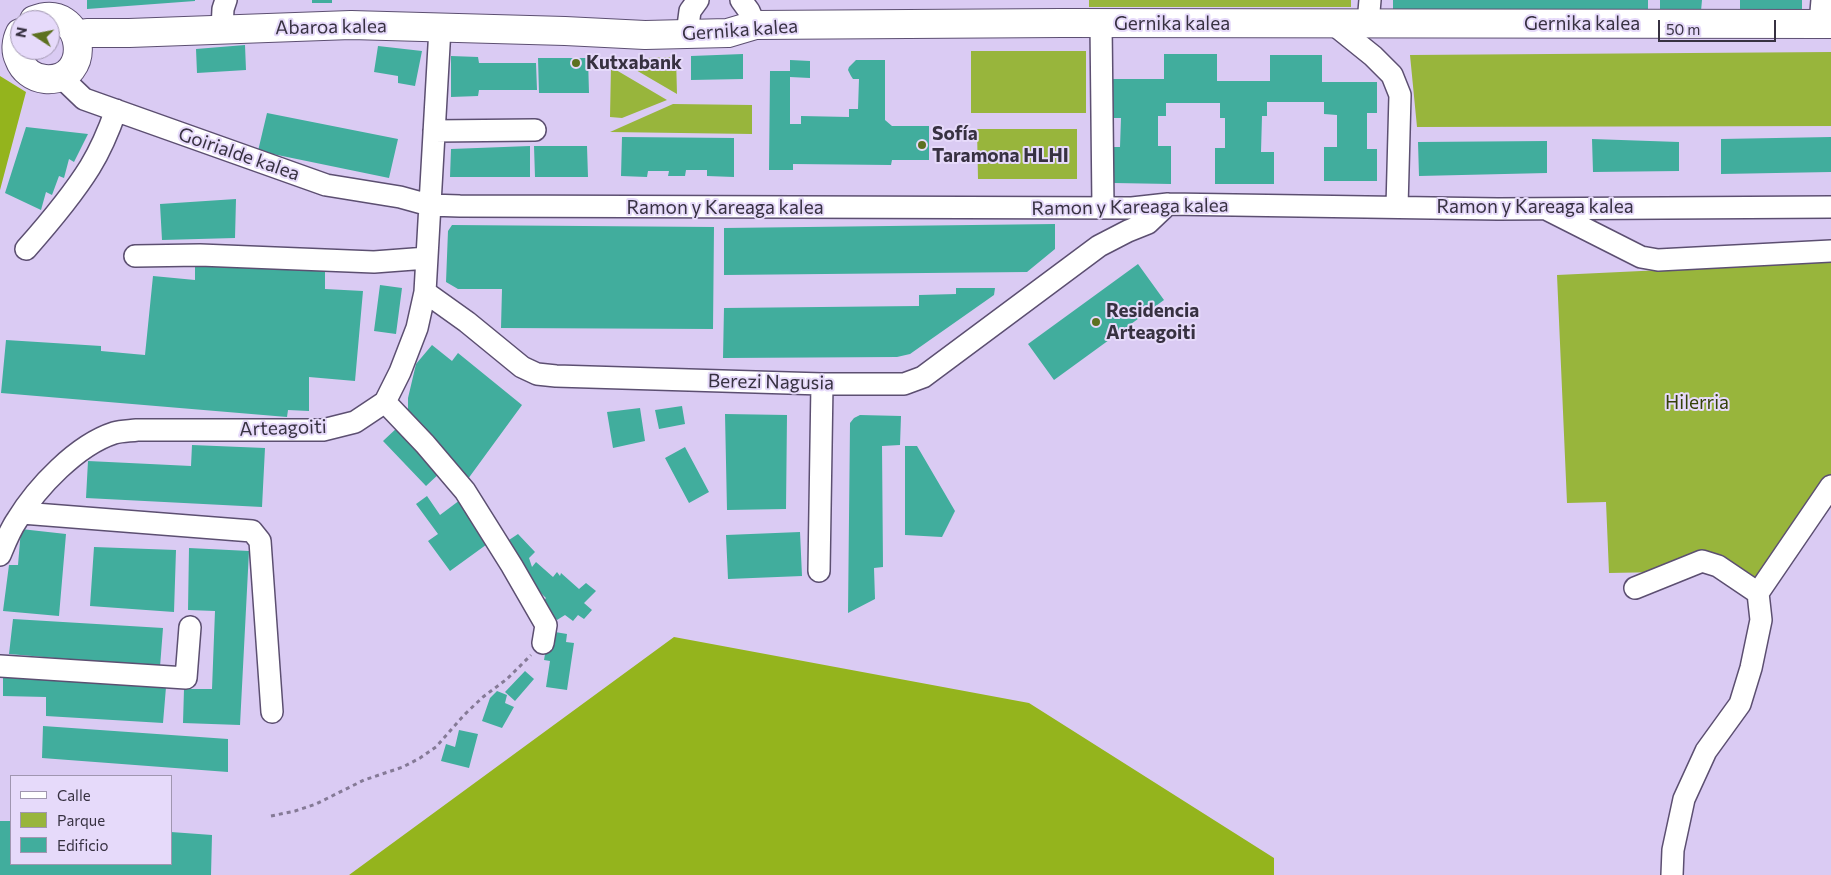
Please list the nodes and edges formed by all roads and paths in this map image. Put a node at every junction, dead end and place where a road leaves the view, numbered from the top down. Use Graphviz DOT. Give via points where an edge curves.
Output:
graph roads {
  1 [pos="226,0"];
  2 [pos="698,0"];
  3 [pos="741,0"];
  4 [pos="1369,12"];
  5 [pos="1824,16"];
  6 [pos="60,19"];
  7 [pos="1102,23"];
  8 [pos="1332,24"];
  9 [pos="755,25"];
  10 [pos="440,28"];
  11 [pos="222,30"];
  12 [pos="688,34"];
  13 [pos="76,35"];
  14 [pos="19,60"];
  15 [pos="60,76"];
  16 [pos="116,110"];
  17 [pos="535,130"];
  18 [pos="434,131"];
  19 [pos="1168,204"];
  20 [pos="429,205"];
  21 [pos="1397,206"];
  22 [pos="1831,207"];
  23 [pos="1102,208"];
  24 [pos="1132,208"];
  25 [pos="1543,208"];
  26 [pos="1128,231"];
  27 [pos="1100,246"];
  28 [pos="26,249"];
  29 [pos="1831,251"];
  30 [pos="135,256"];
  31 [pos="427,258"];
  32 [pos="425,292"];
  33 [pos="822,384"];
  34 [pos="385,402"];
  35 [pos="1831,486"];
  36 [pos="22,513"];
  37 [pos="0,555"];
  38 [pos="819,571"];
  39 [pos="1636,588"];
  40 [pos="1758,594"];
  41 [pos="190,627"];
  42 [pos="544,643"];
  43 [pos="0,666"];
  44 [pos="272,712"];
  45 [pos="271,816"];
  46 [pos="1672,875"];
  1 -- 11 [label="street"];
  2 -- 12 [label="street" via="690,10"];
  3 -- 9 [label="street"];
  4 -- 5 [label="main road, Gernika kalea"];
  4 -- 8 [label="main road, Gernika kalea"];
  6 -- 13 [label="main road"];
  7 -- 8 [label="main road, Gernika kalea"];
  7 -- 9 [label="main road, Gernika kalea"];
  7 -- 23 [label="street, Gernika kalea"];
  8 -- 21 [label="street" via="1392,75 1400,95"];
  9 -- 12 [label="main road, Gernika kalea" via="728,33"];
  10 -- 11 [label="main road, Abaroa kalea" via="351,25"];
  10 -- 12 [label="main road, Gernika kalea"];
  10 -- 18 [label="street, Arteagoiti"];
  11 -- 13 [label="main road, Abaroa kalea" via="87,32"];
  13 -- 15 [label="main road" via="78,56 68,72"];
  14 -- 15 [label="main road" via="30,74 39,78"];
  15 -- 16 [label="street, Goirialde kalea" via="84,99"];
  16 -- 20 [label="street, Goirialde kalea" via="326,185"];
  16 -- 28 [label="street" via="91,166"];
  17 -- 18 [label="street"];
  18 -- 20 [label="street, Arteagoiti"];
  19 -- 21 [label="street, Ramon y Kareaga kalea"];
  19 -- 24 [label="street, Ramon y Kareaga kalea"];
  19 -- 26 [label="street, Berezi Nagusia" via="1148,223"];
  20 -- 23 [label="street, Ramon y Kareaga kalea"];
  20 -- 31 [label="street, Arteagoiti"];
  21 -- 25 [label="street, Ramon y Kareaga kalea"];
  22 -- 25 [label="street, Ramon y Kareaga kalea"];
  23 -- 24 [label="street, Ramon y Kareaga kalea"];
  23 -- 27 [label="street" via="1112,213 1112,219"];
  24 -- 26 [label="street" via="1135,218"];
  25 -- 29 [label="street" via="1641,257 1658,260"];
  26 -- 27 [label="street, Berezi Nagusia"];
  27 -- 33 [label="street, Berezi Nagusia" via="923,377 904,384"];
  30 -- 31 [label="street" via="200,255 374,262"];
  31 -- 32 [label="street, Arteagoiti"];
  32 -- 33 [label="street, Berezi Nagusia" via="522,367 537,374"];
  32 -- 34 [label="street, Arteagoiti" via="417,328"];
  33 -- 38 [label="street"];
  34 -- 36 [label="street, Arteagoiti" via="355,422 323,430 137,430 115,433 73,457 53,474"];
  34 -- 42 [label="street" via="465,491 546,625"];
  35 -- 40 [label="street"];
  36 -- 37 [label="street, Arteagoiti"];
  36 -- 44 [label="street" via="252,531 260,541"];
  39 -- 40 [label="street" via="1702,561 1718,566"];
  40 -- 46 [label="street" via="1761,620 1740,704 1706,751 1684,799 1673,850"];
  41 -- 43 [label="street" via="186,678"];
  42 -- 45 [label="path" via="464,714 436,747 420,758 364,780 316,804"];
}
